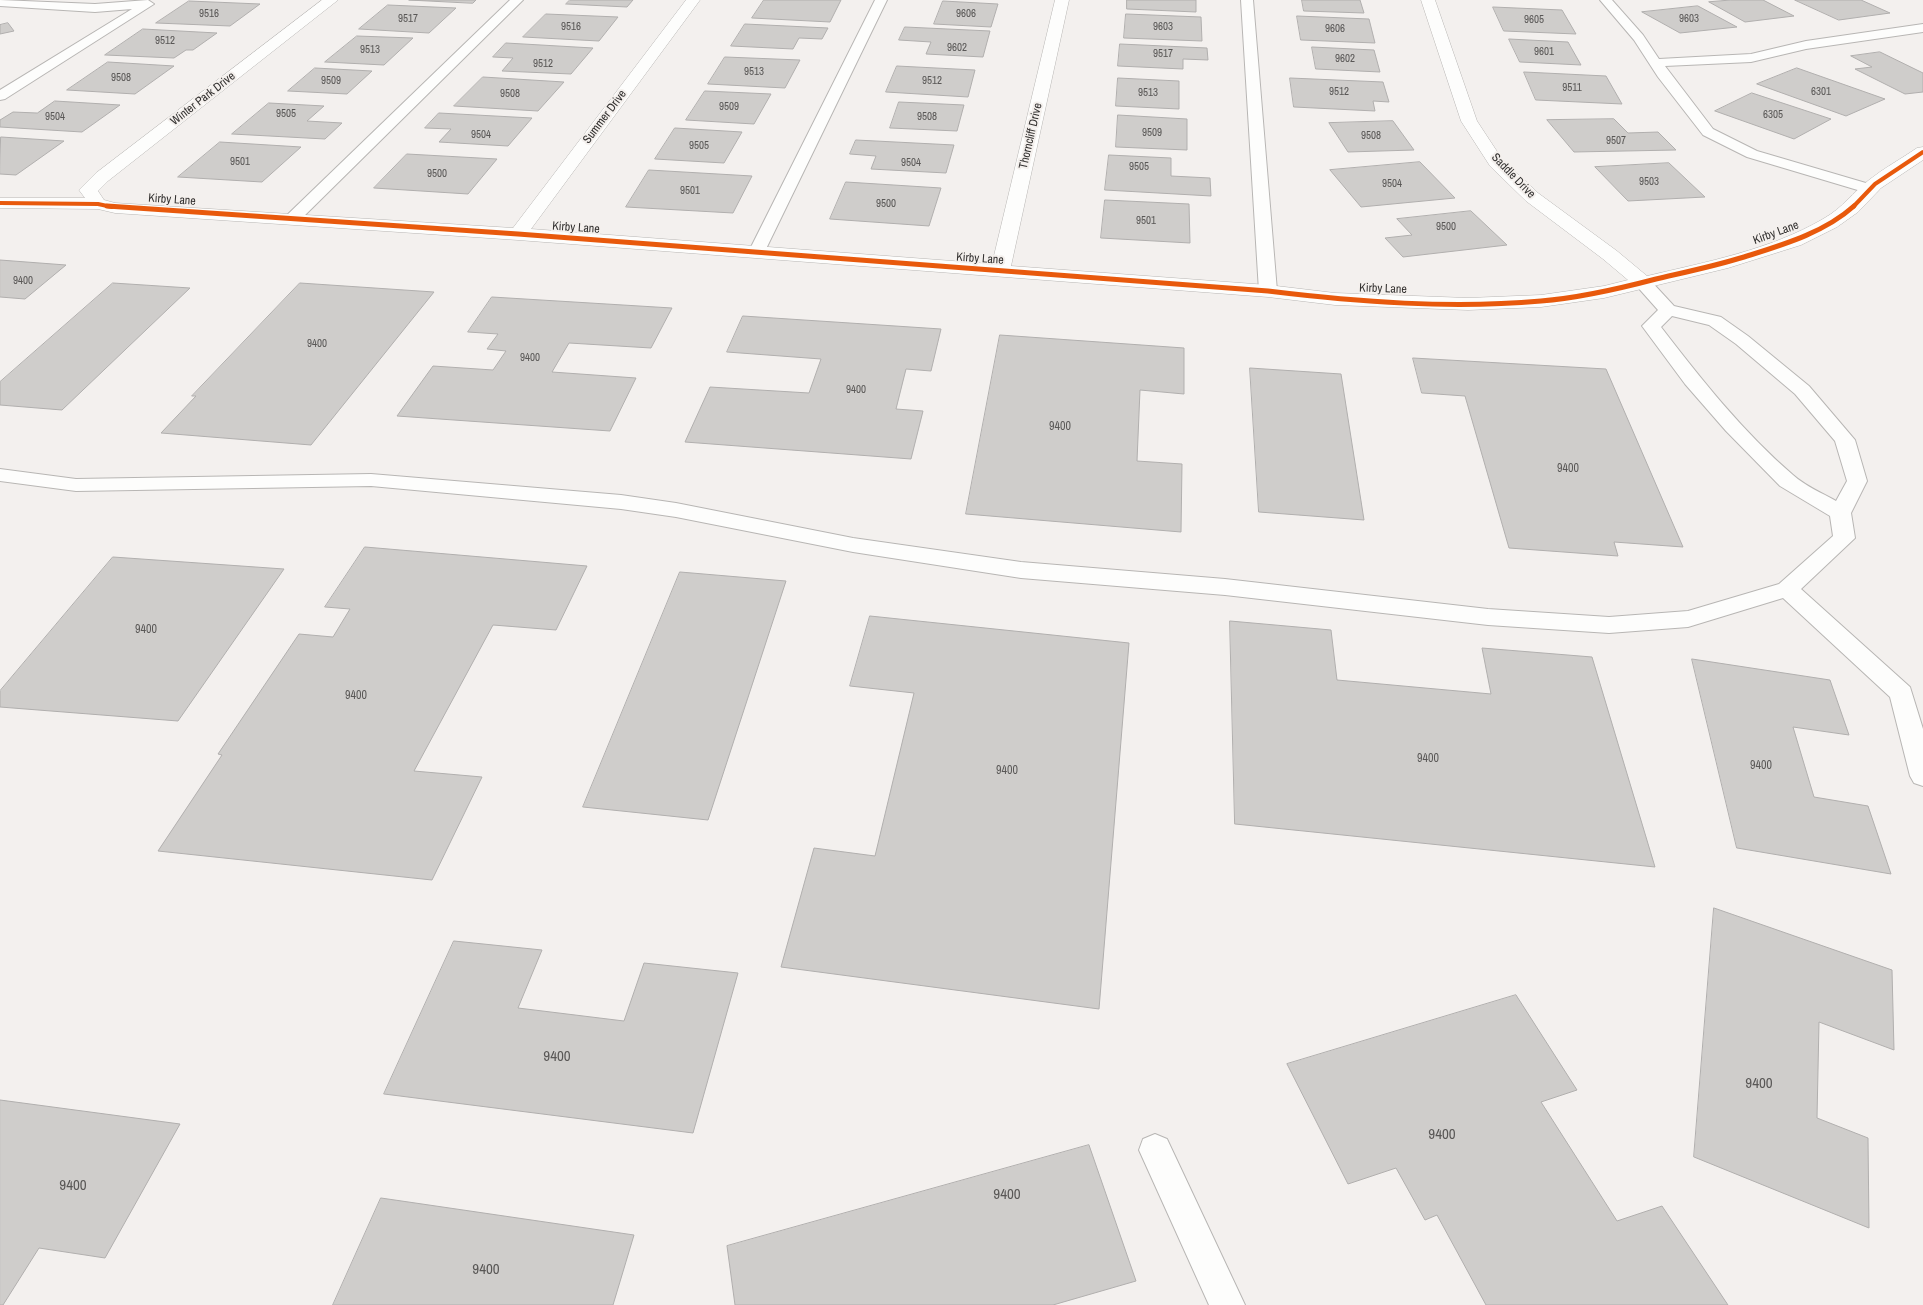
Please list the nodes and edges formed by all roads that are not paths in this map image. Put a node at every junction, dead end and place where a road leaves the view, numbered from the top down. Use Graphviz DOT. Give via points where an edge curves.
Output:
graph roads {
  1 [pos="331,0"];
  2 [pos="517,0"];
  3 [pos="693,0"];
  4 [pos="881,0"];
  5 [pos="1062,0"];
  6 [pos="1247,0"];
  7 [pos="1428,0"];
  8 [pos="1606,0"];
  9 [pos="0,2"];
  10 [pos="151,2"];
  11 [pos="1923,28"];
  12 [pos="1656,63"];
  13 [pos="0,96"];
  14 [pos="1923,152"];
  15 [pos="1870,189"];
  16 [pos="0,203"];
  17 [pos="98,204"];
  18 [pos="291,220"];
  19 [pos="518,234"];
  20 [pos="756,253"];
  21 [pos="1000,272"];
  22 [pos="1643,283"];
  23 [pos="1268,291"];
  24 [pos="1668,310"];
  25 [pos="0,475"];
  26 [pos="1840,513"];
  27 [pos="1788,589"];
  28 [pos="1923,776"];
  29 [pos="1155,1150"];
  30 [pos="1227,1305"];
  1 -- 17 [label="street, Winter Park Drive" via="102,177 88,190"];
  2 -- 18 [label="lane"];
  3 -- 19 [label="street, Summer Drive"];
  4 -- 20 [label="lane"];
  5 -- 21 [label="street, Thorncliff Drive"];
  6 -- 23 [label="lane"];
  7 -- 22 [label="street, Saddle Drive" via="1469,121 1496,162 1532,197"];
  8 -- 12 [label="lane"];
  9 -- 10 [label="lane" via="95,8"];
  10 -- 13 [label="lane"];
  11 -- 12 [label="lane" via="1806,45 1751,58"];
  12 -- 15 [label="lane" via="1708,132 1752,154"];
  14 -- 15 [label="street, Kirby Lane"];
  15 -- 22 [label="street, Kirby Lane" via="1845,213 1794,241 1721,264"];
  16 -- 17 [label="street, Kirby Lane"];
  17 -- 18 [label="street, Kirby Lane" via="115,208"];
  18 -- 19 [label="street, Kirby Lane"];
  19 -- 20 [label="street, Kirby Lane"];
  20 -- 21 [label="street, Kirby Lane"];
  21 -- 23 [label="street, Kirby Lane"];
  22 -- 23 [label="street, Kirby Lane" via="1604,292 1507,304 1335,298"];
  22 -- 24 [label="lane"];
  24 -- 26 [label="lane" via="1651,326 1692,380 1787,481"];
  24 -- 26 [label="lane" via="1715,321 1742,340 1802,390 1845,440 1857,481"];
  25 -- 27 [label="lane" via="76,485 371,480 621,502 853,545 1021,570 1225,587 1488,617 1609,625 1688,619"];
  26 -- 27 [label="lane" via="1844,538"];
  27 -- 28 [label="lane" via="1900,693"];
  29 -- 30 [label="lane"];
}
